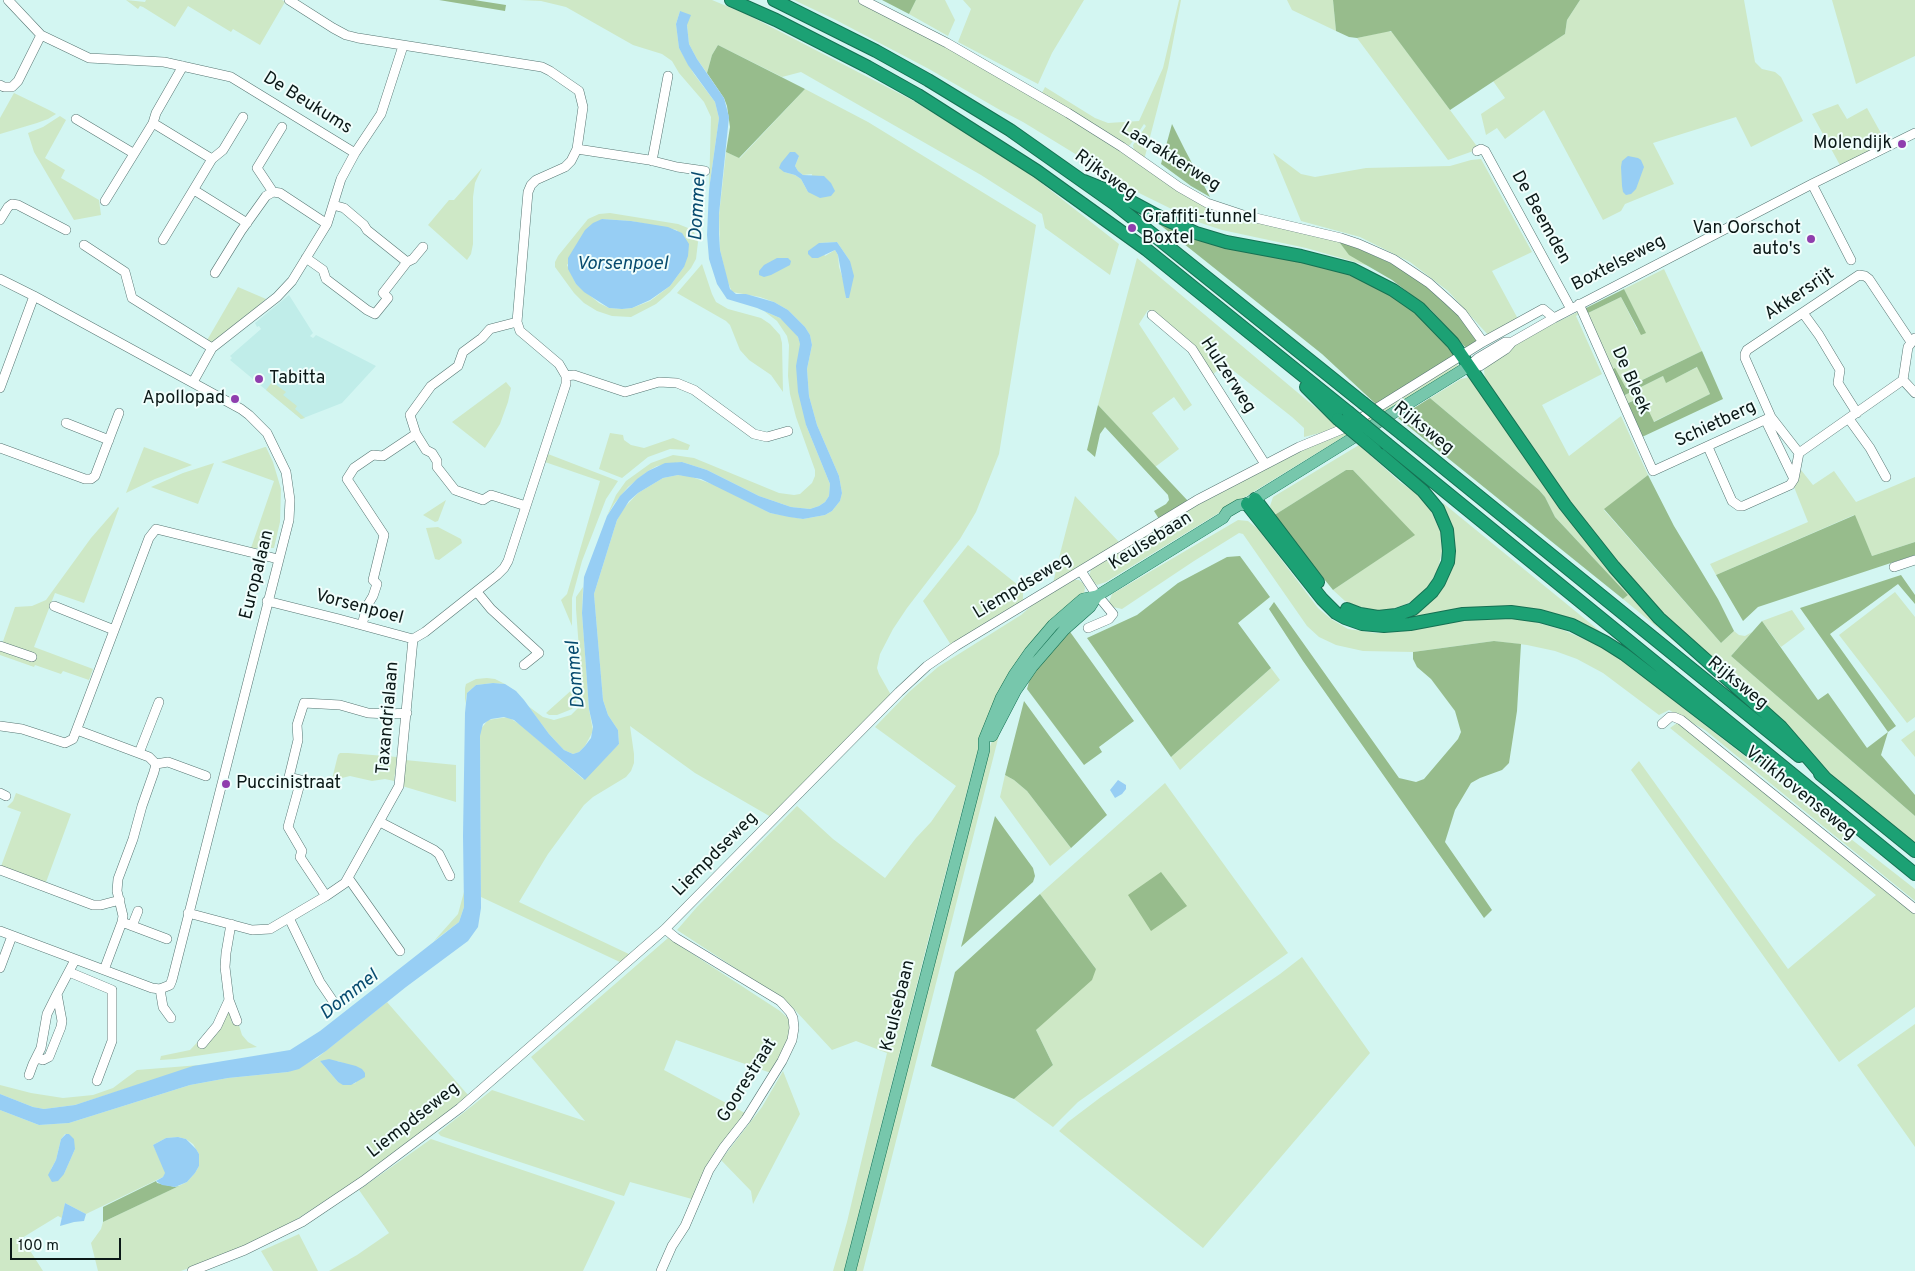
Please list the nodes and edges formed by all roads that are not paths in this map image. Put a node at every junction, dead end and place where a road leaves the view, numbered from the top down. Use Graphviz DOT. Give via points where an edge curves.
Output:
graph roads {
  1 [pos="8,0"];
  2 [pos="289,0"];
  3 [pos="731,0"];
  4 [pos="774,0"];
  5 [pos="863,0"];
  6 [pos="41,35"];
  7 [pos="403,46"];
  8 [pos="183,66"];
  9 [pos="668,76"];
  10 [pos="0,85"];
  11 [pos="243,117"];
  12 [pos="76,119"];
  13 [pos="153,123"];
  14 [pos="282,127"];
  15 [pos="1915,134"];
  16 [pos="577,149"];
  17 [pos="1477,151"];
  18 [pos="133,153"];
  19 [pos="355,154"];
  20 [pos="212,159"];
  21 [pos="652,161"];
  22 [pos="704,171"];
  23 [pos="1812,184"];
  24 [pos="194,190"];
  25 [pos="273,192"];
  26 [pos="1117,199"];
  27 [pos="105,201"];
  28 [pos="333,205"];
  29 [pos="0,220"];
  30 [pos="247,223"];
  31 [pos="327,224"];
  32 [pos="66,230"];
  33 [pos="163,240"];
  34 [pos="84,245"];
  35 [pos="423,247"];
  36 [pos="306,258"];
  37 [pos="1851,260"];
  38 [pos="407,262"];
  39 [pos="215,273"];
  40 [pos="0,279"];
  41 [pos="34,296"];
  42 [pos="1575,307"];
  43 [pos="1803,313"];
  44 [pos="1152,315"];
  45 [pos="1554,318"];
  46 [pos="517,322"];
  47 [pos="1913,340"];
  48 [pos="1483,342"];
  49 [pos="212,348"];
  50 [pos="1466,361"];
  51 [pos="566,376"];
  52 [pos="1904,380"];
  53 [pos="193,382"];
  54 [pos="0,388"];
  55 [pos="1915,393"];
  56 [pos="119,413"];
  57 [pos="1857,413"];
  58 [pos="1768,419"];
  59 [pos="1849,419"];
  60 [pos="66,423"];
  61 [pos="788,431"];
  62 [pos="416,434"];
  63 [pos="109,440"];
  64 [pos="1381,447"];
  65 [pos="1708,447"];
  66 [pos="0,448"];
  67 [pos="1799,453"];
  68 [pos="1265,464"];
  69 [pos="1653,472"];
  70 [pos="1886,477"];
  71 [pos="1794,480"];
  72 [pos="1251,501"];
  73 [pos="526,506"];
  74 [pos="1223,518"];
  75 [pos="278,559"];
  76 [pos="1915,560"];
  77 [pos="1894,567"];
  78 [pos="1081,571"];
  79 [pos="477,592"];
  80 [pos="1097,596"];
  81 [pos="267,601"];
  82 [pos="54,606"];
  83 [pos="362,625"];
  84 [pos="1088,628"];
  85 [pos="114,630"];
  86 [pos="413,639"];
  87 [pos="0,646"];
  88 [pos="32,657"];
  89 [pos="524,665"];
  90 [pos="158,702"];
  91 [pos="407,713"];
  92 [pos="1662,724"];
  93 [pos="0,726"];
  94 [pos="77,730"];
  95 [pos="139,753"];
  96 [pos="156,764"];
  97 [pos="206,776"];
  98 [pos="1826,779"];
  99 [pos="1816,793"];
  100 [pos="380,822"];
  101 [pos="1915,851"];
  102 [pos="0,870"];
  103 [pos="1915,874"];
  104 [pos="450,876"];
  105 [pos="348,879"];
  106 [pos="326,896"];
  107 [pos="120,900"];
  108 [pos="1915,909"];
  109 [pos="138,911"];
  110 [pos="188,914"];
  111 [pos="288,918"];
  112 [pos="122,922"];
  113 [pos="231,924"];
  114 [pos="132,926"];
  115 [pos="664,930"];
  116 [pos="0,931"];
  117 [pos="12,936"];
  118 [pos="167,939"];
  119 [pos="400,951"];
  120 [pos="75,960"];
  121 [pos="0,968"];
  122 [pos="104,970"];
  123 [pos="69,972"];
  124 [pos="160,989"];
  125 [pos="57,994"];
  126 [pos="230,1000"];
  127 [pos="334,1001"];
  128 [pos="171,1018"];
  129 [pos="237,1021"];
  130 [pos="202,1044"];
  131 [pos="36,1058"];
  132 [pos="29,1075"];
  133 [pos="97,1081"];
  134 [pos="192,1271"];
  135 [pos="661,1271"];
  136 [pos="850,1271"];
  1 -- 6 [label="street, De Beukums"];
  2 -- 7 [label="street" via="346,35"];
  3 -- 64 [label="highway, Rijksweg, bridge" via="838,51 1023,161 1109,221 1260,341"];
  4 -- 26 [label="highway, Rijksweg" via="890,59"];
  5 -- 48 [label="street, Laarakkerweg" via="947,43 1068,113 1207,203 1243,215 1341,238 1393,259 1448,300"];
  6 -- 8 [label="street, De Beukums" via="89,58 156,61"];
  6 -- 10 [label="street" via="18,81 12,87"];
  7 -- 16 [label="street" via="525,64 550,71 579,91 582,99"];
  7 -- 19 [label="street" via="381,114"];
  8 -- 13 [label="street"];
  8 -- 19 [label="street, De Beukums" via="231,77"];
  9 -- 21 [label="street"];
  11 -- 20 [label="street" via="223,150"];
  12 -- 18 [label="street"];
  13 -- 18 [label="street"];
  13 -- 20 [label="street"];
  14 -- 25 [label="street" via="257,168"];
  15 -- 23 [label="street, Boxtelseweg"];
  16 -- 21 [label="street"];
  16 -- 46 [label="street" via="565,167 536,180 528,192"];
  17 -- 42 [label="street, De Beemden" via="1485,151"];
  18 -- 27 [label="street"];
  19 -- 28 [label="street, De Beukums"];
  20 -- 24 [label="street"];
  21 -- 22 [label="street"];
  23 -- 37 [label="street"];
  23 -- 42 [label="street, Boxtelseweg"];
  24 -- 30 [label="street"];
  24 -- 33 [label="street"];
  25 -- 30 [label="street" via="266,196"];
  25 -- 31 [label="street" via="280,193"];
  26 -- 50 [label="highway" via="1188,230 1226,242 1333,263 1373,278 1418,308"];
  26 -- 98 [label="highway, Rijksweg, bridge" via="1150,231"];
  28 -- 31 [label="street, De Beukums"];
  28 -- 38 [label="street" via="344,208"];
  29 -- 32 [label="street" via="12,204"];
  30 -- 39 [label="street"];
  31 -- 36 [label="street, De Beukums"];
  34 -- 49 [label="street" via="125,272 132,298"];
  35 -- 38 [label="street"];
  36 -- 38 [label="street" via="323,270 326,279 375,314 388,298 383,294"];
  36 -- 49 [label="street, De Beukums" via="287,289"];
  40 -- 41 [label="street, Europalaan"];
  41 -- 53 [label="street, Europalaan"];
  41 -- 54 [label="street"];
  42 -- 45 [label="street, Boxtelseweg"];
  42 -- 69 [label="street, De Bleek"];
  43 -- 47 [label="street, Akkersrijt" via="1859,275 1865,276"];
  43 -- 57 [label="street" via="1840,370 1838,384"];
  43 -- 58 [label="street, Akkersrijt" via="1745,354"];
  44 -- 68 [label="street, Hulzerweg" via="1192,348"];
  45 -- 48 [label="street, Boxtelseweg" via="1543,309"];
  45 -- 50 [label="street, Boxtelseweg" via="1512,342 1505,342 1478,358"];
  46 -- 51 [label="street" via="520,331 560,364"];
  46 -- 62 [label="street" via="490,329 463,352 458,366 432,386 410,415"];
  47 -- 52 [label="street"];
  48 -- 50 [label="street, Boxtelseweg"];
  49 -- 53 [label="street, De Beukums"];
  50 -- 68 [label="street, Boxtelseweg" via="1345,428"];
  50 -- 72 [label="main road, Boxtelseweg"];
  50 -- 98 [label="highway" via="1565,504 1614,567 1659,618 1781,727"];
  51 -- 61 [label="street" via="574,375 625,392 659,382 681,384 754,434 767,437"];
  51 -- 73 [label="street, Vorsenpoel"];
  52 -- 55 [label="street"];
  52 -- 57 [label="street"];
  53 -- 75 [label="street, Europalaan" via="245,412 272,440 286,472 290,500 289,520"];
  56 -- 63 [label="street"];
  57 -- 59 [label="street"];
  58 -- 65 [label="street, Schietberg"];
  58 -- 67 [label="street, Schietberg"];
  58 -- 71 [label="street"];
  59 -- 67 [label="street"];
  59 -- 70 [label="street"];
  60 -- 63 [label="street"];
  62 -- 73 [label="street" via="455,490 483,500 491,495"];
  62 -- 83 [label="street" via="383,456 373,455 354,468 347,479 384,535 373,580 377,584"];
  63 -- 66 [label="street" via="95,476 85,480"];
  64 -- 72 [label="highway" via="1423,491 1438,510 1447,530 1448,562 1439,582 1426,598 1406,612 1370,617 1336,603"];
  64 -- 99 [label="highway, Rijksweg"];
  65 -- 69 [label="street, Schietberg"];
  65 -- 71 [label="street" via="1732,501 1739,506"];
  67 -- 71 [label="street"];
  68 -- 78 [label="street, Liempdseweg" via="1196,500"];
  72 -- 74 [label="main road, Boxtelseweg" via="1233,508"];
  72 -- 99 [label="highway" via="1322,600 1341,616 1357,623 1384,626 1463,614 1511,612 1572,625 1624,654 1757,756"];
  73 -- 79 [label="street, Vorsenpoel" via="504,568"];
  74 -- 80 [label="main road, Keulsebaan"];
  75 -- 81 [label="street, Europalaan"];
  75 -- 85 [label="street" via="156,530 149,538"];
  76 -- 77 [label="street"];
  78 -- 80 [label="street"];
  78 -- 115 [label="street, Liempdseweg" via="927,666"];
  79 -- 86 [label="street, Vorsenpoel"];
  79 -- 89 [label="street" via="539,652"];
  80 -- 84 [label="street" via="1113,614"];
  80 -- 136 [label="main road, Keulsebaan" via="1032,667 984,750"];
  81 -- 83 [label="street, Vorsenpoel"];
  81 -- 110 [label="street, Europalaan"];
  82 -- 85 [label="street"];
  83 -- 86 [label="street, Vorsenpoel"];
  85 -- 94 [label="street"];
  86 -- 91 [label="street, Taxandrialaan"];
  87 -- 88 [label="street"];
  90 -- 95 [label="street"];
  91 -- 100 [label="street, Taxandrialaan" via="401,779"];
  91 -- 106 [label="street" via="368,713 340,705 304,703 288,777 301,780 288,827 302,851 300,857"];
  92 -- 108 [label="street, Vrilkhovenseweg" via="1670,717 1681,720"];
  93 -- 94 [label="street" via="22,729 65,744 73,739"];
  94 -- 95 [label="street"];
  95 -- 96 [label="street" via="153,759"];
  96 -- 97 [label="street" via="168,762"];
  96 -- 107 [label="street" via="118,879"];
  98 -- 101 [label="highway, Rijksweg"];
  99 -- 103 [label="highway, Rijksweg"];
  100 -- 104 [label="street" via="434,850"];
  100 -- 105 [label="street, Taxandrialaan"];
  102 -- 107 [label="street" via="93,905"];
  105 -- 106 [label="street, Taxandrialaan"];
  105 -- 119 [label="street"];
  106 -- 111 [label="street, Taxandrialaan"];
  107 -- 112 [label="street"];
  109 -- 114 [label="street"];
  110 -- 113 [label="street, Taxandrialaan"];
  110 -- 124 [label="street, Europalaan" via="172,980 170,985"];
  111 -- 113 [label="street, Taxandrialaan" via="270,929 261,930"];
  111 -- 127 [label="street" via="320,982"];
  112 -- 114 [label="street"];
  112 -- 122 [label="street"];
  113 -- 126 [label="street" via="225,967"];
  114 -- 118 [label="street"];
  115 -- 134 [label="street, Liempdseweg" via="460,1108 337,1200 280,1234"];
  115 -- 135 [label="street, Goorestraat" via="780,1001 794,1018 794,1028 782,1061 709,1170"];
  116 -- 117 [label="street"];
  117 -- 120 [label="street"];
  117 -- 121 [label="street"];
  120 -- 122 [label="street"];
  120 -- 123 [label="street"];
  122 -- 124 [label="street"];
  123 -- 125 [label="street"];
  123 -- 133 [label="street" via="112,990 112,1040"];
  124 -- 128 [label="street" via="163,1007"];
  125 -- 131 [label="street" via="47,1014"];
  125 -- 131 [label="street" via="61,1027 49,1057 43,1060"];
  126 -- 129 [label="street"];
  126 -- 130 [label="street" via="217,1026"];
  131 -- 132 [label="street"];
}
